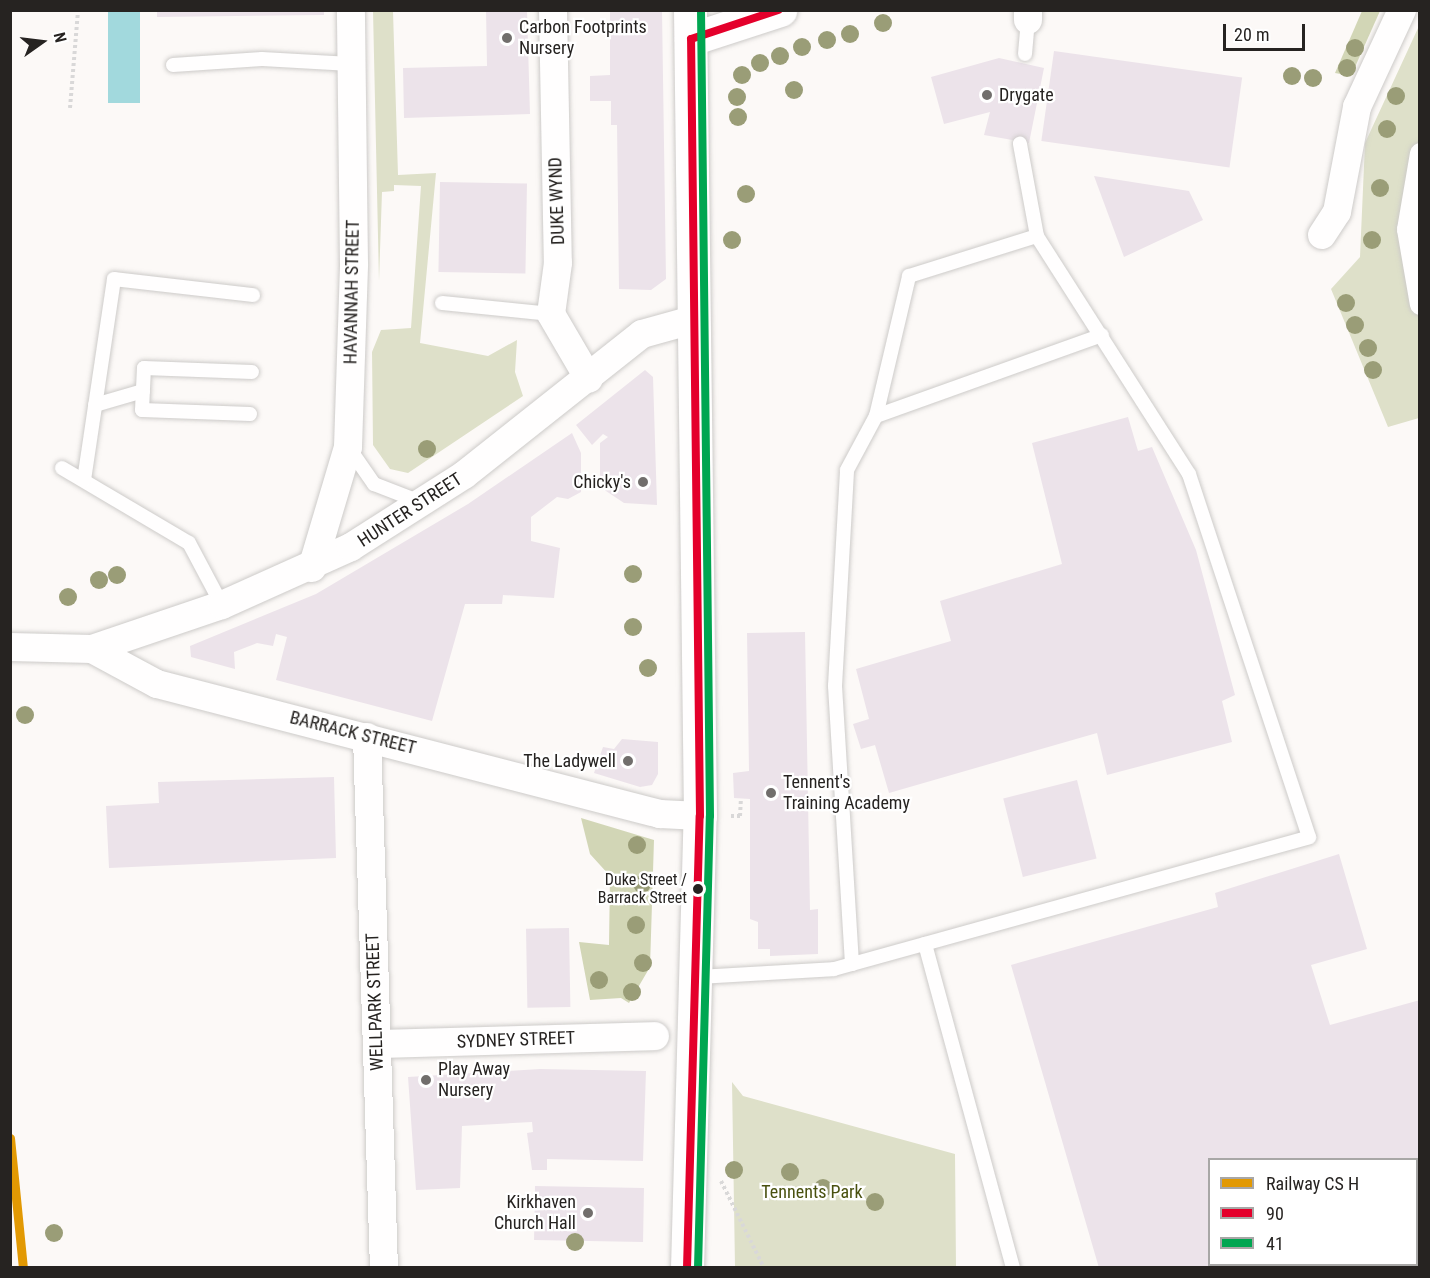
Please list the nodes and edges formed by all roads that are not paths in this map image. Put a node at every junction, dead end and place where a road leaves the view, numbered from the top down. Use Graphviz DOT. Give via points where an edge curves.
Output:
graph roads {
  1 [pos="351,10"];
  2 [pos="553,10"];
  3 [pos="780,10"];
  4 [pos="1402,10"];
  5 [pos="1028,15"];
  6 [pos="690,25"];
  7 [pos="1025,54"];
  8 [pos="351,64"];
  9 [pos="172,65"];
  10 [pos="1020,144"];
  11 [pos="1419,153"];
  12 [pos="1322,235"];
  13 [pos="1037,236"];
  14 [pos="253,295"];
  15 [pos="442,303"];
  16 [pos="1419,304"];
  17 [pos="551,314"];
  18 [pos="696,319"];
  19 [pos="1102,335"];
  20 [pos="252,372"];
  21 [pos="589,379"];
  22 [pos="143,391"];
  23 [pos="95,405"];
  24 [pos="250,414"];
  25 [pos="876,416"];
  26 [pos="348,447"];
  27 [pos="62,468"];
  28 [pos="84,480"];
  29 [pos="423,502"];
  30 [pos="312,568"];
  31 [pos="222,604"];
  32 [pos="10,647"];
  33 [pos="92,649"];
  34 [pos="367,736"];
  35 [pos="700,816"];
  36 [pos="925,944"];
  37 [pos="852,964"];
  38 [pos="698,977"];
  39 [pos="655,1036"];
  40 [pos="377,1044"];
  41 [pos="384,1268"];
  42 [pos="687,1268"];
  43 [pos="1013,1268"];
  1 -- 8 [label="street, HAVANNAH STREET"];
  2 -- 17 [label="street, DUKE WYND" via="558,263"];
  3 -- 6 [label="street"];
  4 -- 12 [label="street" via="1357,107 1337,212"];
  5 -- 7 [label="lane"];
  6 -- 18 [label="street"];
  8 -- 9 [label="lane" via="262,59"];
  8 -- 26 [label="street, HAVANNAH STREET"];
  10 -- 13 [label="lane"];
  11 -- 16 [label="street" via="1407,229"];
  13 -- 19 [label="lane"];
  13 -- 25 [label="lane" via="909,276"];
  14 -- 23 [label="lane" via="114,279"];
  15 -- 17 [label="lane"];
  17 -- 21 [label="street"];
  18 -- 21 [label="street, HUNTER STREET" via="642,334"];
  18 -- 35 [label="street"];
  19 -- 25 [label="lane"];
  19 -- 36 [label="lane" via="1189,474 1308,837"];
  20 -- 22 [label="lane" via="144,368"];
  21 -- 29 [label="street, HUNTER STREET"];
  22 -- 23 [label="lane"];
  22 -- 24 [label="lane" via="142,410"];
  23 -- 28 [label="lane"];
  25 -- 37 [label="lane" via="847,470 835,686"];
  26 -- 29 [label="lane" via="374,484"];
  26 -- 30 [label="street, HAVANNAH STREET"];
  27 -- 28 [label="lane"];
  28 -- 31 [label="lane" via="189,543"];
  29 -- 30 [label="street, HUNTER STREET"];
  30 -- 31 [label="street, HUNTER STREET"];
  31 -- 33 [label="street, HUNTER STREET"];
  32 -- 33 [label="street, BARRACK STREET"];
  33 -- 34 [label="street, BARRACK STREET" via="157,684"];
  34 -- 35 [label="street, BARRACK STREET" via="660,814"];
  34 -- 40 [label="street, WELLPARK STREET"];
  35 -- 38 [label="street"];
  36 -- 37 [label="lane"];
  36 -- 43 [label="lane"];
  37 -- 38 [label="lane"];
  38 -- 42 [label="street"];
  39 -- 40 [label="street, SYDNEY STREET"];
  40 -- 41 [label="street, WELLPARK STREET"];
}
